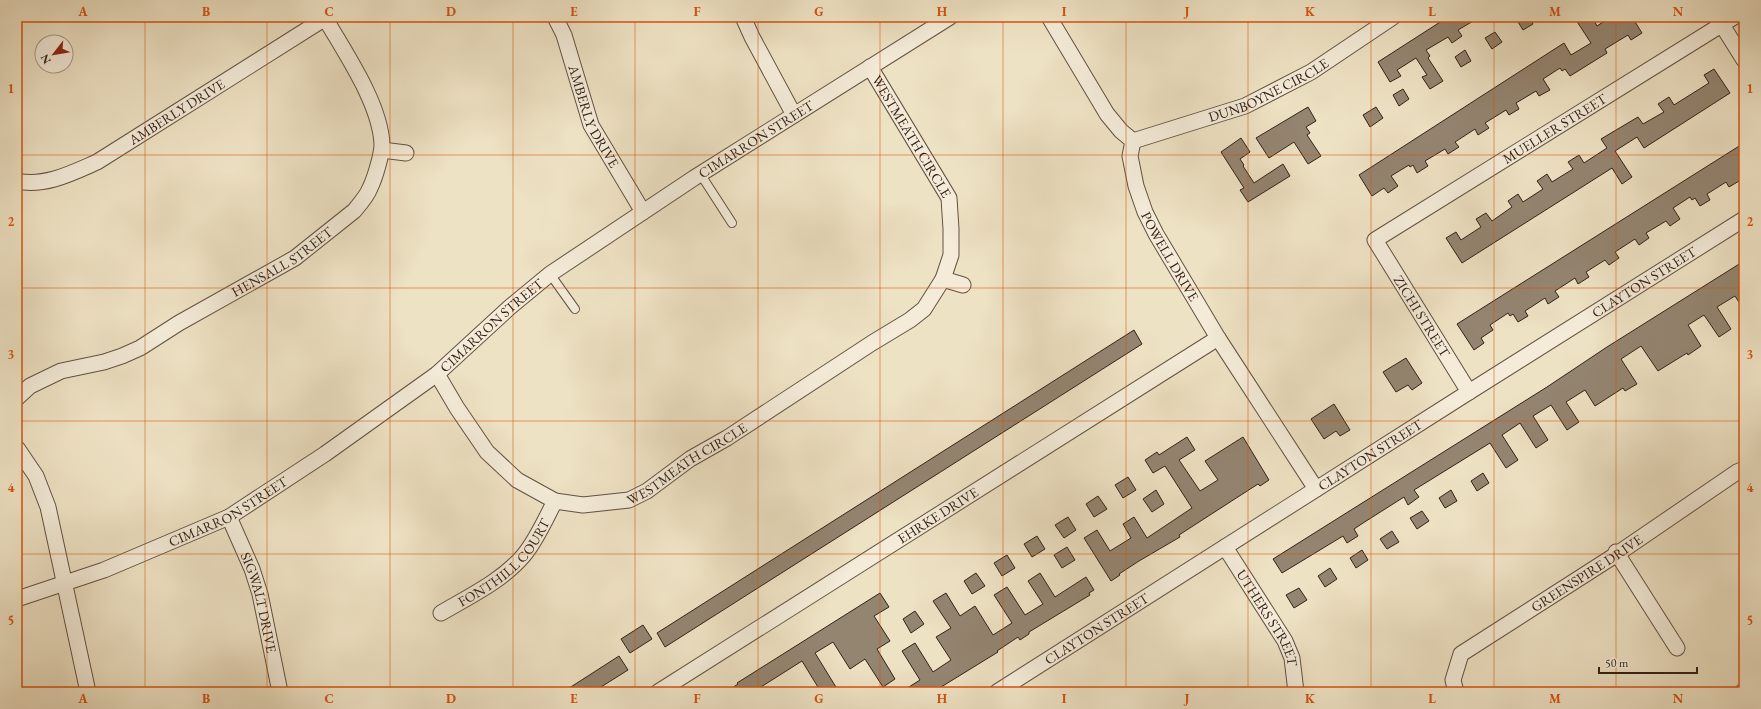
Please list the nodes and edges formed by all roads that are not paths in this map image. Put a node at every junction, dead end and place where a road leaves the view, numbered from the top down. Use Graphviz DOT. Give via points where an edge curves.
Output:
graph roads {
  1 [pos="555,17"];
  2 [pos="743,17"];
  3 [pos="950,17"];
  4 [pos="1049,17"];
  5 [pos="1393,17"];
  6 [pos="326,18"];
  7 [pos="1728,21"];
  8 [pos="1744,60"];
  9 [pos="870,66"];
  10 [pos="794,115"];
  11 [pos="1133,141"];
  12 [pos="382,150"];
  13 [pos="406,153"];
  14 [pos="701,175"];
  15 [pos="17,181"];
  16 [pos="643,212"];
  17 [pos="1744,219"];
  18 [pos="732,223"];
  19 [pos="1375,240"];
  20 [pos="550,274"];
  21 [pos="943,279"];
  22 [pos="963,285"];
  23 [pos="575,309"];
  24 [pos="1218,338"];
  25 [pos="437,374"];
  26 [pos="1469,392"];
  27 [pos="17,398"];
  28 [pos="17,448"];
  29 [pos="1744,469"];
  30 [pos="1316,489"];
  31 [pos="555,501"];
  32 [pos="228,517"];
  33 [pos="1225,548"];
  34 [pos="1616,553"];
  35 [pos="64,584"];
  36 [pos="17,599"];
  37 [pos="441,614"];
  38 [pos="1677,648"];
  39 [pos="88,692"];
  40 [pos="280,692"];
  41 [pos="658,692"];
  42 [pos="997,692"];
  43 [pos="1296,692"];
  44 [pos="1456,692"];
  1 -- 16 [label="street, AMBERLY DRIVE" via="564,35 591,125"];
  2 -- 10 [label="street"];
  3 -- 9 [label="street, CIMARRON STREET"];
  4 -- 11 [label="street" via="1107,114"];
  5 -- 11 [label="street, DUNBOYNE CIRCLE" via="1311,72 1245,106"];
  6 -- 12 [label="street, HENSALL STREET" via="367,92 379,127"];
  6 -- 15 [label="street, AMBERLY DRIVE" via="97,162 53,180 36,183"];
  7 -- 8 [label="street"];
  7 -- 19 [label="street, MUELLER STREET"];
  9 -- 10 [label="street, CIMARRON STREET"];
  9 -- 21 [label="street, WESTMEATH CIRCLE" via="949,198 951,255"];
  10 -- 14 [label="street, CIMARRON STREET"];
  11 -- 24 [label="street, POWELL DRIVE" via="1130,156 1144,212"];
  12 -- 13 [label="street"];
  12 -- 27 [label="street, HENSALL STREET" via="370,188 354,211 294,258 140,348 104,362 61,371 30,386"];
  14 -- 16 [label="street, CIMARRON STREET"];
  14 -- 18 [label="lane"];
  16 -- 20 [label="street, CIMARRON STREET"];
  17 -- 26 [label="street, CLAYTON STREET"];
  19 -- 26 [label="street, ZICHI STREET"];
  20 -- 23 [label="lane"];
  20 -- 25 [label="street, CIMARRON STREET"];
  21 -- 22 [label="street"];
  21 -- 31 [label="street, WESTMEATH CIRCLE" via="924,309 910,320 727,438 690,458 647,491 629,500 606,504 583,505"];
  24 -- 30 [label="street, POWELL DRIVE"];
  24 -- 41 [label="street, EHRKE DRIVE"];
  25 -- 31 [label="street, WESTMEATH CIRCLE" via="487,452 517,480"];
  25 -- 32 [label="street, CIMARRON STREET" via="325,454"];
  26 -- 30 [label="street, CLAYTON STREET"];
  28 -- 35 [label="street" via="36,476 48,507"];
  29 -- 34 [label="street, GREENSPIRE DRIVE"];
  30 -- 33 [label="street, CLAYTON STREET"];
  31 -- 37 [label="street, FONTHILL COURT" via="523,556 497,579"];
  32 -- 35 [label="street, CIMARRON STREET"];
  32 -- 40 [label="street, SIGWALT DRIVE" via="252,569 260,594"];
  33 -- 42 [label="street, CLAYTON STREET"];
  33 -- 43 [label="street, UTHERS STREET" via="1286,642 1292,658"];
  34 -- 38 [label="street"];
  34 -- 44 [label="street, GREENSPIRE DRIVE" via="1461,654 1453,680"];
  35 -- 36 [label="street, CIMARRON STREET"];
  35 -- 39 [label="street"];
}
